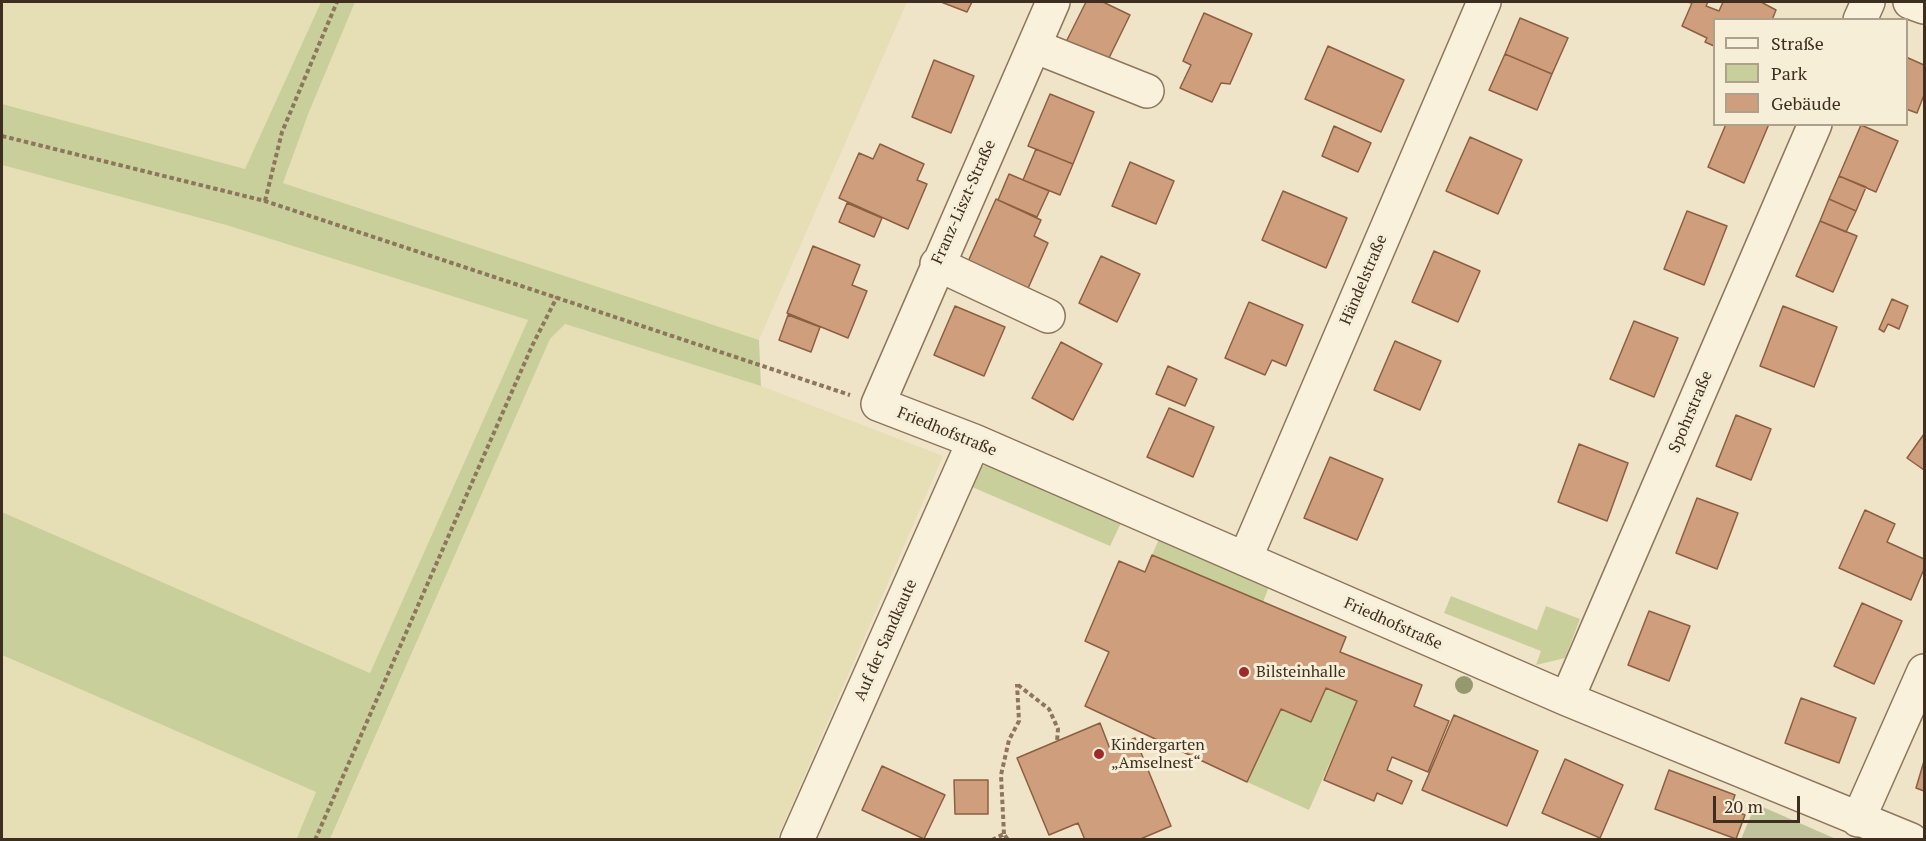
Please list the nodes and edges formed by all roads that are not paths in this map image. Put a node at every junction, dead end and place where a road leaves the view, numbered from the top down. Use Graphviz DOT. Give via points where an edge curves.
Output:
graph roads {
  1 [pos="1053,2"];
  2 [pos="1484,2"];
  3 [pos="1868,2"];
  4 [pos="1910,2"];
  5 [pos="1924,7"];
  6 [pos="1861,18"];
  7 [pos="1034,46"];
  8 [pos="1147,90"];
  9 [pos="1814,126"];
  10 [pos="937,264"];
  11 [pos="1048,316"];
  12 [pos="878,404"];
  13 [pos="974,441"];
  14 [pos="1245,559"];
  15 [pos="1924,671"];
  16 [pos="1567,699"];
  17 [pos="1858,820"];
  18 [pos="797,840"];
  19 [pos="1911,840"];
  1 -- 7 [label="street, Franz-Liszt-Straße"];
  2 -- 14 [label="street, Händelstraße"];
  3 -- 6 [label="street"];
  4 -- 5 [label="street"];
  7 -- 8 [label="street"];
  7 -- 10 [label="street, Franz-Liszt-Straße"];
  9 -- 16 [label="street, Spohrstraße"];
  10 -- 11 [label="street"];
  10 -- 12 [label="street, Franz-Liszt-Straße"];
  12 -- 13 [label="street, Friedhofstraße"];
  13 -- 14 [label="street, Friedhofstraße"];
  13 -- 18 [label="street, Auf der Sandkaute"];
  14 -- 16 [label="street, Friedhofstraße"];
  15 -- 17 [label="street"];
  16 -- 17 [label="street, Friedhofstraße"];
  17 -- 19 [label="street, Friedhofstraße"];
}
